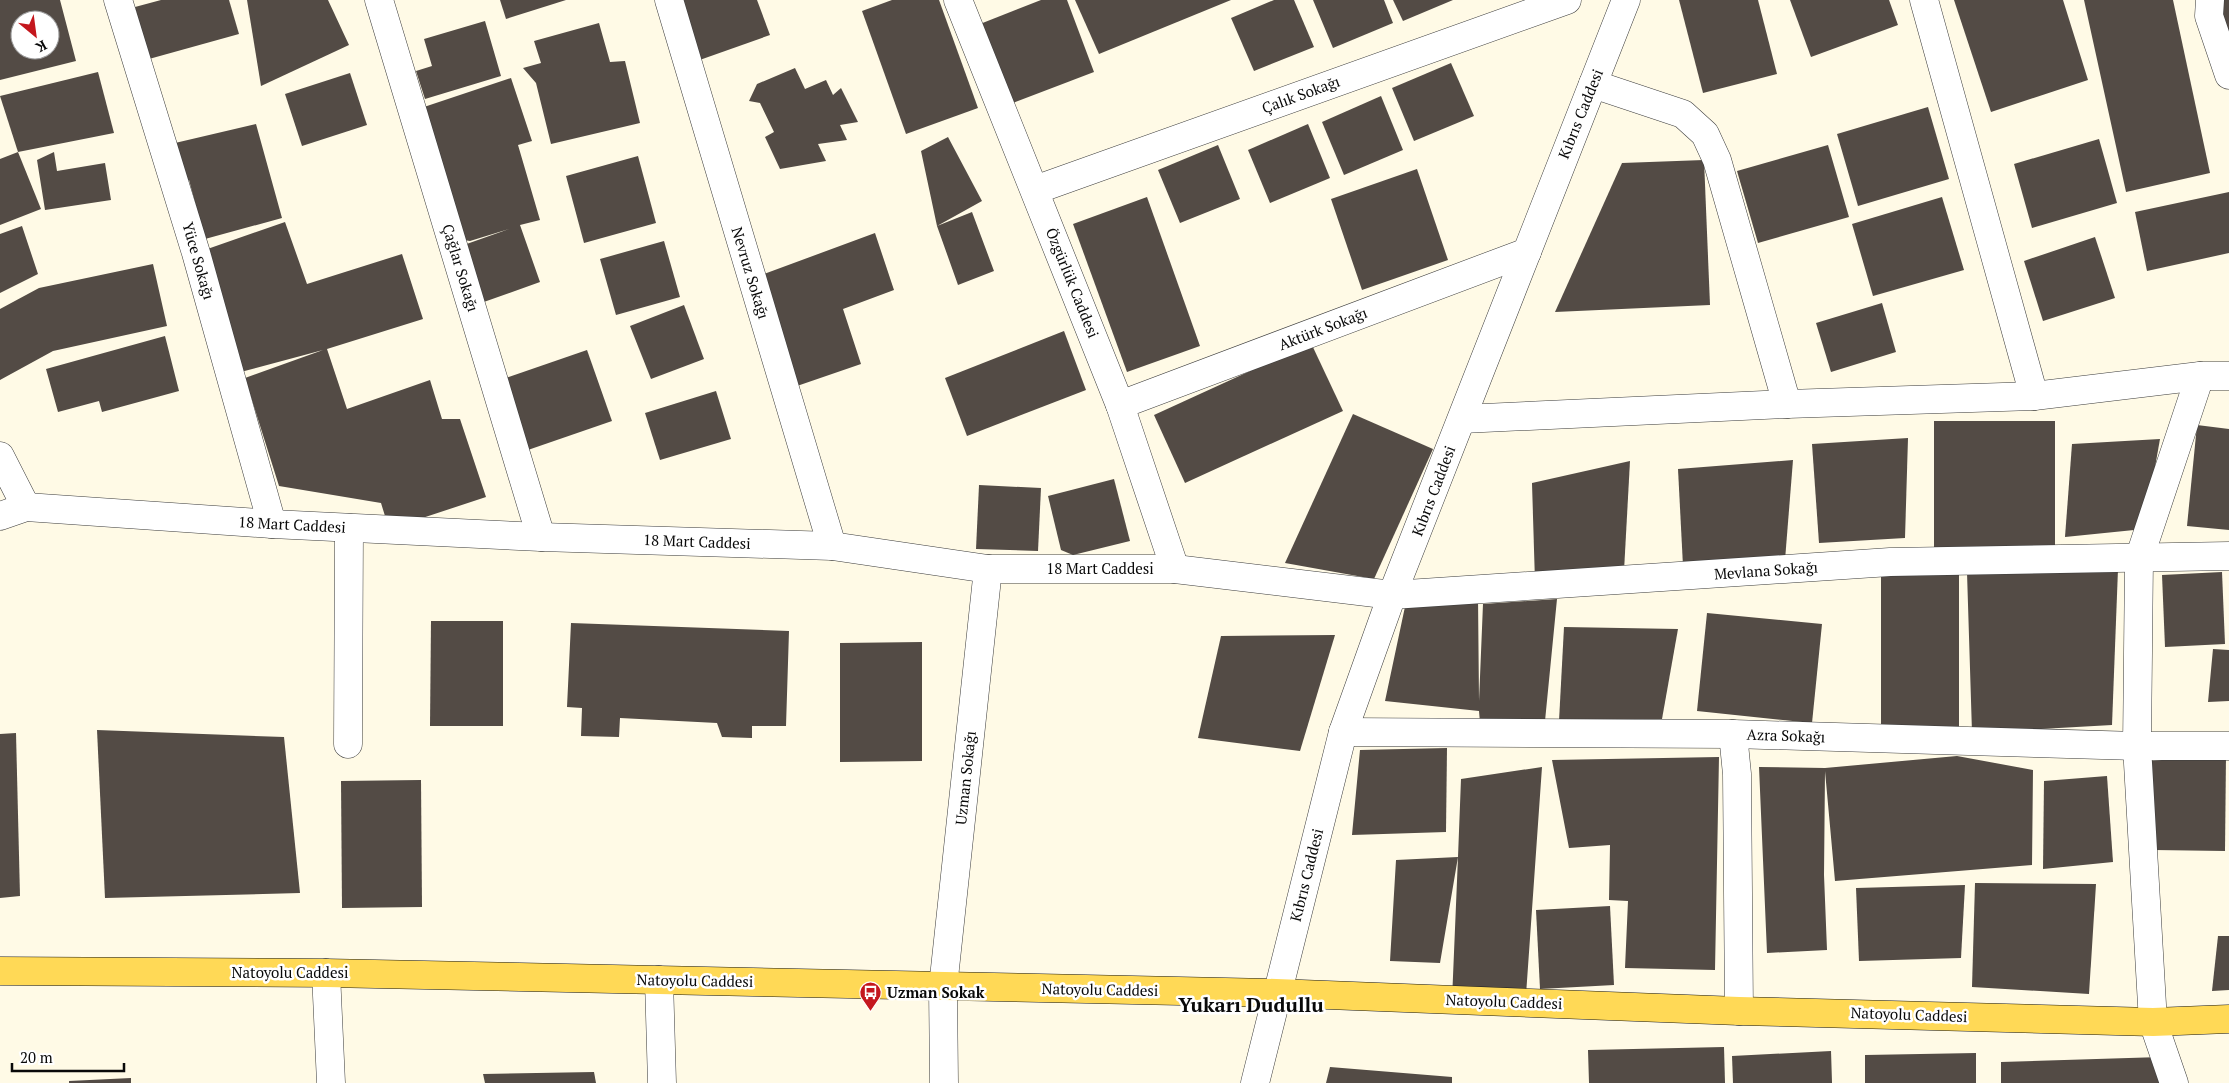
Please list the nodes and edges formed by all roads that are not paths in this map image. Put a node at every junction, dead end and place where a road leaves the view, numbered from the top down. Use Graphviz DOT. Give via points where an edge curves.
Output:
graph roads {
  1 [pos="118,0"];
  2 [pos="379,0"];
  3 [pos="669,0"];
  4 [pos="958,0"];
  5 [pos="1567,0"];
  6 [pos="1626,0"];
  7 [pos="1924,0"];
  8 [pos="2210,0"];
  9 [pos="2229,75"];
  10 [pos="1593,84"];
  11 [pos="1036,190"];
  12 [pos="1526,252"];
  13 [pos="2200,376"];
  14 [pos="2229,376"];
  15 [pos="2034,396"];
  16 [pos="1788,404"];
  17 [pos="1120,405"];
  18 [pos="1462,419"];
  19 [pos="0,456"];
  20 [pos="26,507"];
  21 [pos="0,516"];
  22 [pos="272,524"];
  23 [pos="349,528"];
  24 [pos="540,537"];
  25 [pos="832,546"];
  26 [pos="2229,556"];
  27 [pos="2139,558"];
  28 [pos="1174,569"];
  29 [pos="988,570"];
  30 [pos="1392,595"];
  31 [pos="1343,732"];
  32 [pos="1733,734"];
  33 [pos="348,744"];
  34 [pos="2137,746"];
  35 [pos="2229,746"];
  36 [pos="0,971"];
  37 [pos="326,972"];
  38 [pos="660,980"];
  39 [pos="943,987"];
  40 [pos="1276,993"];
  41 [pos="1739,1011"];
  42 [pos="2229,1019"];
  43 [pos="2153,1022"];
  44 [pos="331,1083"];
  45 [pos="662,1083"];
  46 [pos="944,1083"];
  47 [pos="1255,1083"];
  48 [pos="2174,1083"];
  1 -- 22 [label="street, Yüce Sokağı" via="196,253"];
  2 -- 24 [label="street, Çağlar Sokağı"];
  3 -- 25 [label="street, Nevruz Sokağı"];
  4 -- 11 [label="street, Özgürlük Caddesi"];
  5 -- 11 [label="street, Çalık Sokağı"];
  6 -- 10 [label="street, Kıbrıs Caddesi"];
  7 -- 15 [label="street"];
  8 -- 9 [label="street" via="2209,16"];
  10 -- 12 [label="street, Kıbrıs Caddesi"];
  10 -- 16 [label="street" via="1683,114 1705,134 1717,160"];
  11 -- 17 [label="street, Özgürlük Caddesi"];
  12 -- 17 [label="street, Aktürk Sokağı"];
  12 -- 18 [label="street, Kıbrıs Caddesi"];
  13 -- 14 [label="street"];
  13 -- 15 [label="street"];
  13 -- 27 [label="street"];
  15 -- 16 [label="street"];
  16 -- 18 [label="street"];
  17 -- 28 [label="street, Özgürlük Caddesi"];
  18 -- 30 [label="street, Kıbrıs Caddesi"];
  19 -- 20 [label="street"];
  20 -- 21 [label="street, 18 Mart Caddesi"];
  20 -- 22 [label="street, 18 Mart Caddesi"];
  22 -- 23 [label="street, 18 Mart Caddesi"];
  23 -- 24 [label="street, 18 Mart Caddesi"];
  23 -- 33 [label="street"];
  24 -- 25 [label="street, 18 Mart Caddesi"];
  25 -- 29 [label="street, 18 Mart Caddesi"];
  26 -- 27 [label="street, Mevlana Sokağı"];
  27 -- 30 [label="street, Mevlana Sokağı" via="1890,562"];
  27 -- 34 [label="street"];
  28 -- 29 [label="street, 18 Mart Caddesi"];
  28 -- 30 [label="street, 18 Mart Caddesi"];
  29 -- 39 [label="street, Uzman Sokağı"];
  30 -- 31 [label="street, Kıbrıs Caddesi"];
  31 -- 32 [label="street, Azra Sokağı"];
  31 -- 40 [label="street, Kıbrıs Caddesi"];
  32 -- 34 [label="street, Azra Sokağı"];
  32 -- 41 [label="street" via="1737,774"];
  34 -- 35 [label="street, Azra Sokağı"];
  34 -- 43 [label="street"];
  36 -- 37 [label="main road, Natoyolu Caddesi"];
  37 -- 38 [label="main road, Natoyolu Caddesi"];
  37 -- 44 [label="street"];
  38 -- 39 [label="main road, Natoyolu Caddesi"];
  38 -- 45 [label="street"];
  39 -- 40 [label="main road, Natoyolu Caddesi"];
  39 -- 46 [label="street, Uzman Sokağı"];
  40 -- 41 [label="main road, Natoyolu Caddesi"];
  40 -- 47 [label="street, Kıbrıs Caddesi"];
  41 -- 43 [label="main road, Natoyolu Caddesi"];
  42 -- 43 [label="main road, Natoyolu Caddesi"];
  43 -- 48 [label="street"];
}
